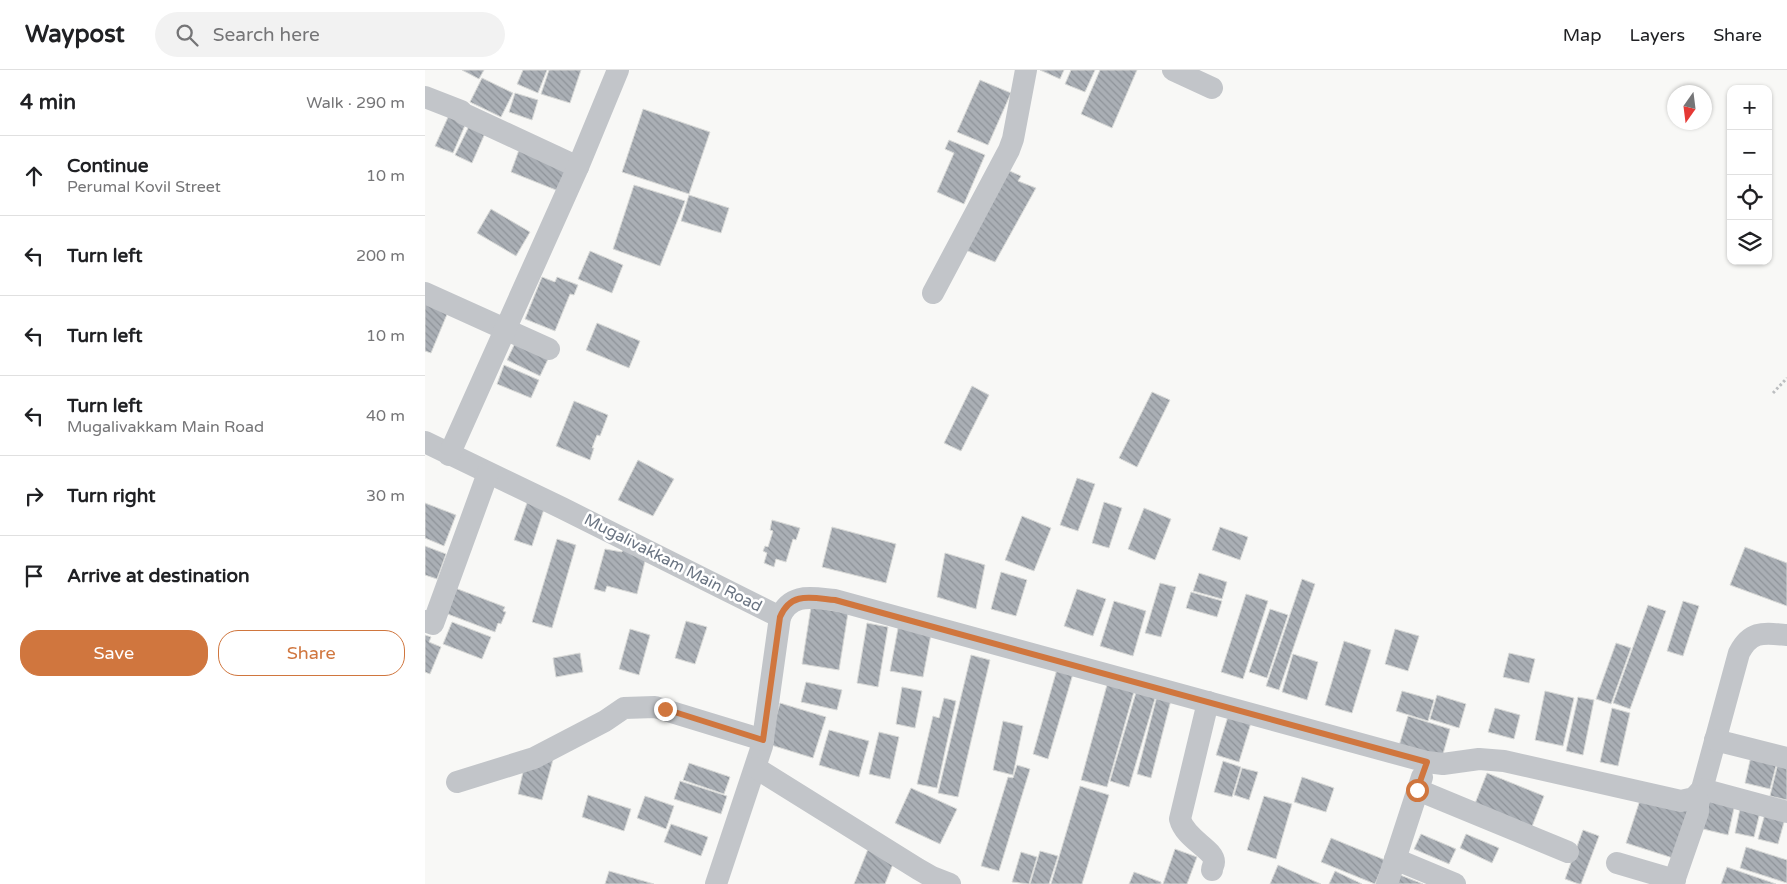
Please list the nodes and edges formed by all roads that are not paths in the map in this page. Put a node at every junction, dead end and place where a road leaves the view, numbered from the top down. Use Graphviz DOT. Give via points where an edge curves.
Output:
graph roads {
  1 [pos="618,70"];
  2 [pos="1026,70"];
  3 [pos="1173,70"];
  4 [pos="1212,88"];
  5 [pos="425,97"];
  6 [pos="578,167"];
  7 [pos="933,293"];
  8 [pos="425,294"];
  9 [pos="505,330"];
  10 [pos="549,349"];
  11 [pos="425,442"];
  12 [pos="449,455"];
  13 [pos="488,473"];
  14 [pos="780,617"];
  15 [pos="425,621"];
  16 [pos="1787,635"];
  17 [pos="1208,702"];
  18 [pos="763,740"];
  19 [pos="1715,740"];
  20 [pos="1787,758"];
  21 [pos="1427,762"];
  22 [pos="756,768"];
  23 [pos="457,782"];
  24 [pos="1417,790"];
  25 [pos="1699,792"];
  26 [pos="1787,812"];
  27 [pos="1568,852"];
  28 [pos="1395,859"];
  29 [pos="1617,862"];
  30 [pos="1211,870"];
  31 [pos="1674,882"];
  32 [pos="715,884"];
  33 [pos="949,884"];
  34 [pos="1387,884"];
  35 [pos="1455,884"];
  1 -- 6 [label="street"];
  2 -- 7 [label="street" via="1013,139"];
  3 -- 4 [label="street"];
  5 -- 6 [label="street"];
  6 -- 9 [label="street"];
  8 -- 9 [label="street"];
  9 -- 10 [label="street"];
  9 -- 12 [label="street"];
  11 -- 12 [label="street, Mugalivakkam Main Road"];
  12 -- 13 [label="street, Mugalivakkam Main Road"];
  13 -- 14 [label="street, Mugalivakkam Main Road"];
  13 -- 15 [label="street" via="433,624"];
  14 -- 17 [label="street" via="784,607 794,600 809,597 835,600"];
  14 -- 18 [label="street, Mugalivakkam Main Road"];
  16 -- 19 [label="street" via="1759,634 1745,643 1739,653"];
  17 -- 21 [label="street"];
  17 -- 30 [label="street" via="1180,819 1187,834 1211,854 1214,862"];
  18 -- 22 [label="street, Mugalivakkam Main Road"];
  18 -- 23 [label="street" via="655,706 624,708 533,758"];
  19 -- 20 [label="street"];
  19 -- 25 [label="street"];
  21 -- 24 [label="street"];
  21 -- 25 [label="street" via="1505,761 1681,801 1688,801"];
  22 -- 32 [label="street, Mugalivakkam Main Road"];
  22 -- 33 [label="street" via="925,873"];
  24 -- 27 [label="street"];
  24 -- 28 [label="street"];
  25 -- 26 [label="street"];
  25 -- 31 [label="street" via="1698,812"];
  28 -- 34 [label="street"];
  28 -- 35 [label="street"];
  29 -- 31 [label="street"];
}
